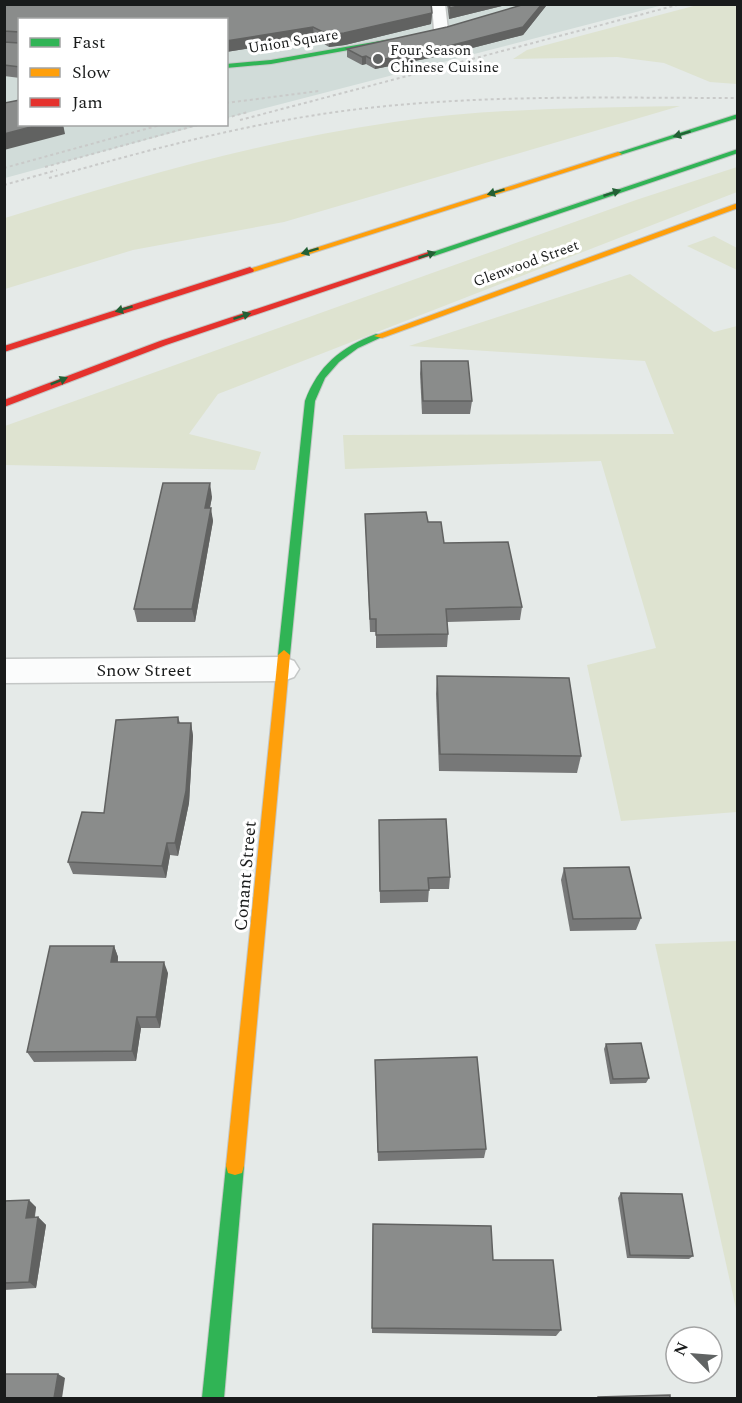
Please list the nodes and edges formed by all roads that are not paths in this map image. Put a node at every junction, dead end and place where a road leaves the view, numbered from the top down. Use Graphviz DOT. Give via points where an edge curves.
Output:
graph roads {
  1 [pos="438,4"];
  2 [pos="448,28"];
  3 [pos="426,33"];
  4 [pos="405,38"];
  5 [pos="228,66"];
  6 [pos="738,115"];
  7 [pos="738,151"];
  8 [pos="738,205"];
  9 [pos="4,349"];
  10 [pos="330,361"];
  11 [pos="4,404"];
  12 [pos="283,669"];
  13 [pos="4,671"];
  14 [pos="213,1398"];
  1 -- 2 [label="street"];
  2 -- 3 [label="main road"];
  4 -- 5 [label="main road, Union Square"];
  6 -- 9 [label="main road, one-way"];
  11 -- 7 [label="main road, one-way" via="209,327"];
  8 -- 10 [label="main road, Glenwood Street" via="377,335"];
  10 -- 12 [label="main road, Conant Street" via="314,386 308,414"];
  12 -- 13 [label="street, Snow Street"];
  12 -- 14 [label="main road, Conant Street"];
}
